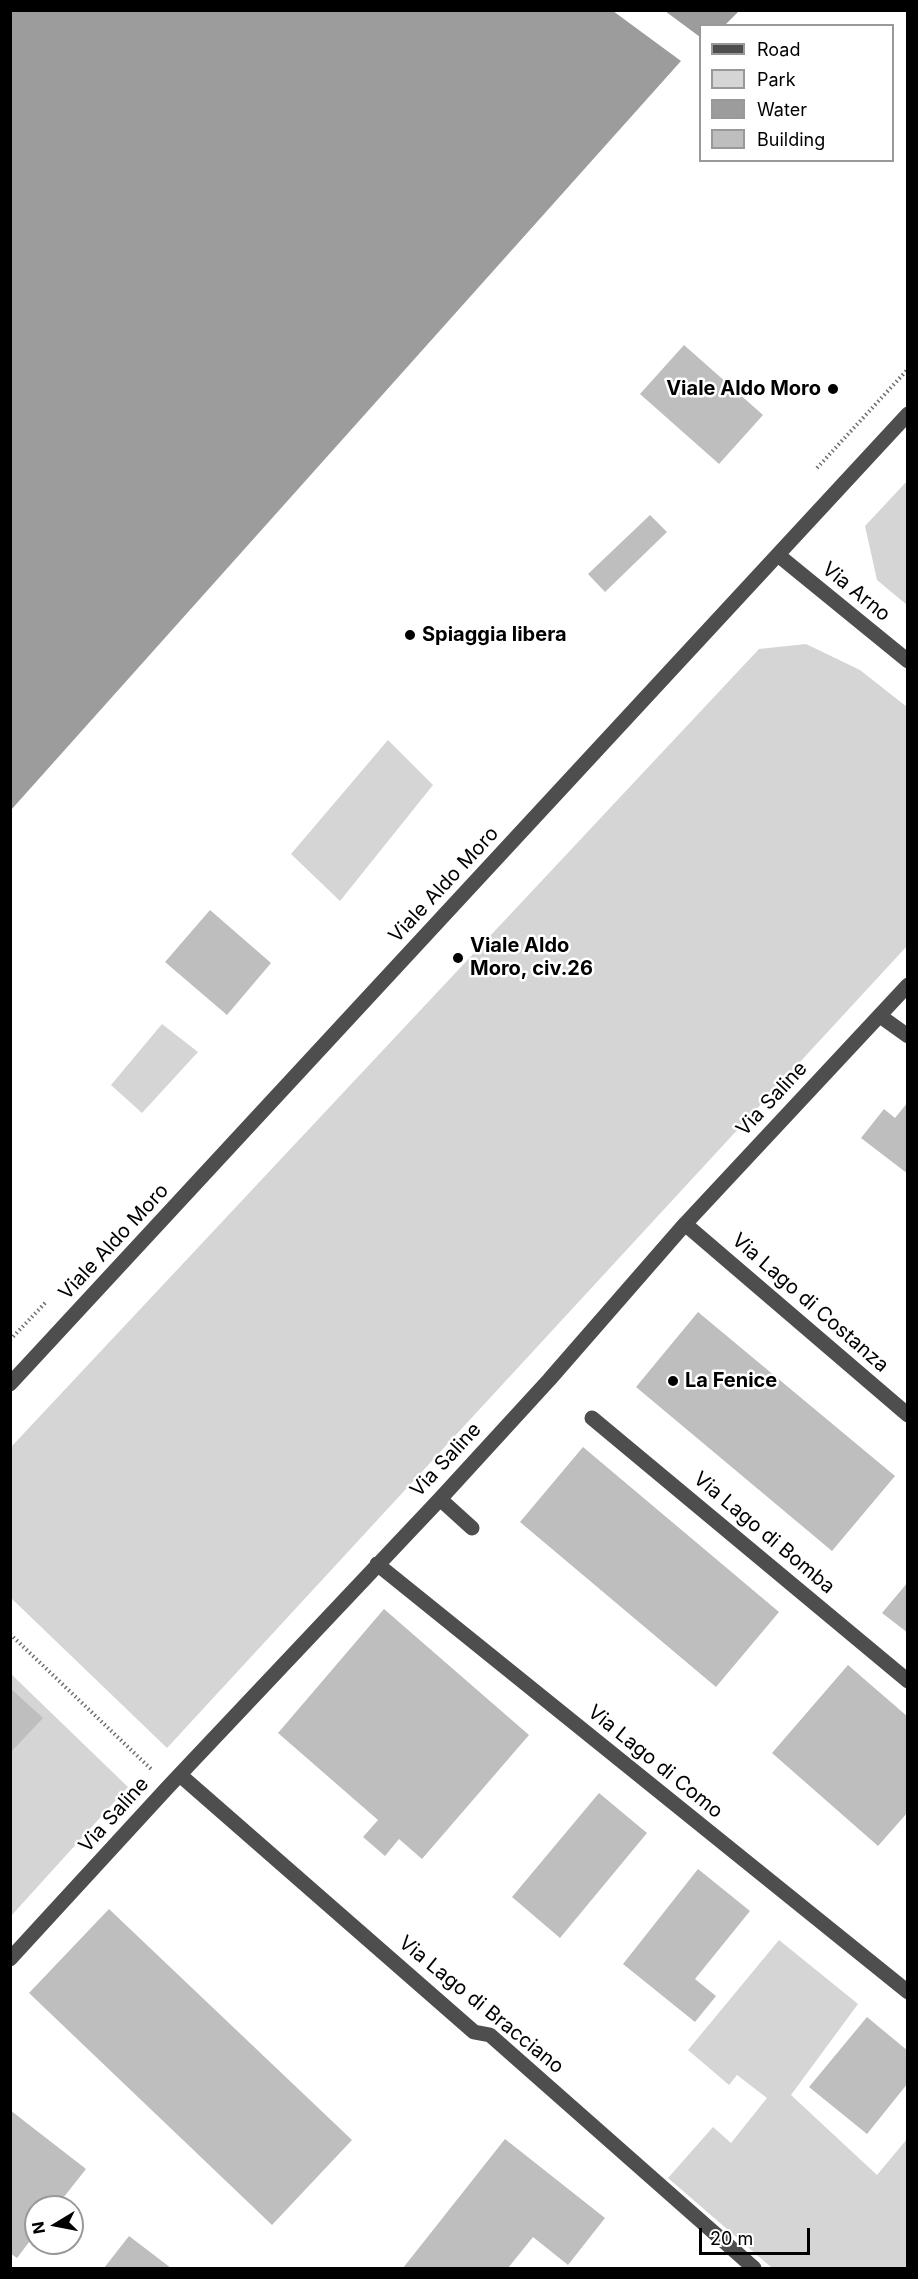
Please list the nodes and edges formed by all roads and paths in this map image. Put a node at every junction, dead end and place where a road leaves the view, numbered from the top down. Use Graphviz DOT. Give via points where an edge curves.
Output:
graph roads {
  1 [pos="908,414"];
  2 [pos="778,555"];
  3 [pos="908,661"];
  4 [pos="908,985"];
  5 [pos="880,1016"];
  6 [pos="908,1036"];
  7 [pos="685,1224"];
  8 [pos="10,1384"];
  9 [pos="908,1415"];
  10 [pos="592,1418"];
  11 [pos="440,1499"];
  12 [pos="472,1528"];
  13 [pos="377,1564"];
  14 [pos="10,1634"];
  15 [pos="908,1681"];
  16 [pos="180,1775"];
  17 [pos="168,1787"];
  18 [pos="10,1959"];
  19 [pos="908,1992"];
  20 [pos="754,2268"];
  1 -- 2 [label="street, Viale Aldo Moro"];
  2 -- 3 [label="street, Via Arno"];
  2 -- 8 [label="street, Viale Aldo Moro"];
  4 -- 5 [label="street, Via Saline"];
  5 -- 6 [label="street"];
  5 -- 7 [label="street, Via Saline"];
  7 -- 9 [label="street, Via Lago di Costanza"];
  7 -- 11 [label="street, Via Saline"];
  10 -- 15 [label="street, Via Lago di Bomba"];
  11 -- 12 [label="street"];
  11 -- 13 [label="street, Via Saline"];
  13 -- 16 [label="street, Via Saline"];
  13 -- 19 [label="street, Via Lago di Como"];
  14 -- 17 [label="path"];
  16 -- 17 [label="street, Via Saline"];
  16 -- 20 [label="street, Via Lago di Bracciano" via="474,2032 490,2035"];
  17 -- 18 [label="street, Via Saline"];
}
